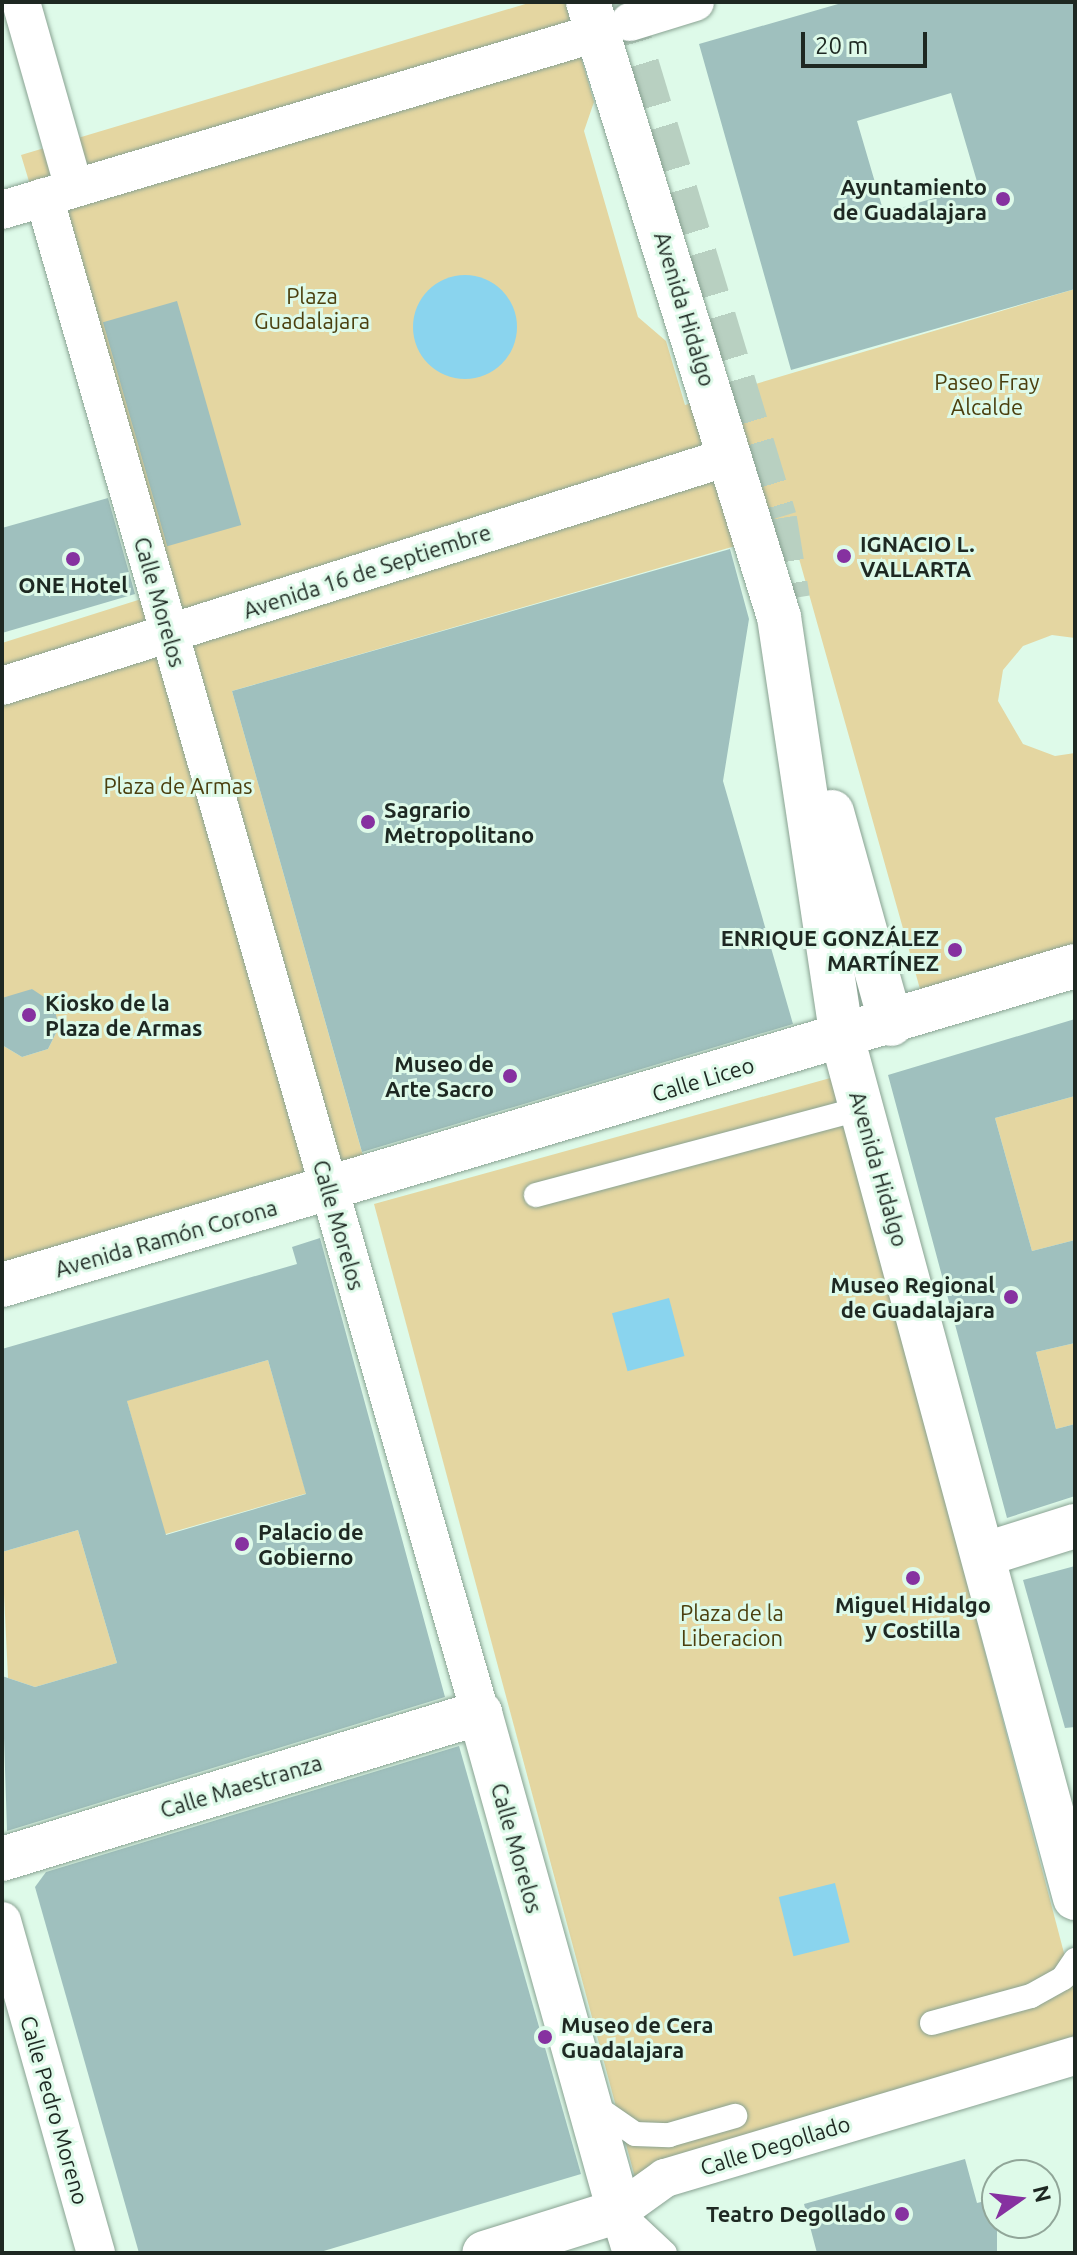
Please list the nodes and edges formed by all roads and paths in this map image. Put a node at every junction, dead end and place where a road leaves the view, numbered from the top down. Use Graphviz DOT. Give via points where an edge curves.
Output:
graph roads {
  1 [pos="21,2"];
  2 [pos="695,2"];
  3 [pos="582,20"];
  4 [pos="630,22"];
  5 [pos="59,192"];
  6 [pos="2,210"];
  7 [pos="731,456"];
  8 [pos="779,617"];
  9 [pos="169,634"];
  10 [pos="2,686"];
  11 [pos="1075,966"];
  12 [pos="891,1024"];
  13 [pos="842,1037"];
  14 [pos="863,1108"];
  15 [pos="330,1191"];
  16 [pos="536,1195"];
  17 [pos="2,1285"];
  18 [pos="1075,1526"];
  19 [pos="986,1554"];
  20 [pos="480,1713"];
  21 [pos="2,1859"];
  22 [pos="1075,1898"];
  23 [pos="2,1921"];
  24 [pos="1075,1960"];
  25 [pos="932,2023"];
  26 [pos="1075,2056"];
  27 [pos="588,2100"];
  28 [pos="735,2116"];
  29 [pos="619,2211"];
  30 [pos="96,2253"];
  31 [pos="484,2253"];
  32 [pos="632,2253"];
  33 [pos="665,2253"];
  1 -- 5 [label="street, Calle Morelos"];
  2 -- 4 [label="street"];
  3 -- 5 [label="street"];
  3 -- 7 [label="street, Avenida Hidalgo"];
  5 -- 6 [label="street"];
  5 -- 9 [label="street, Calle Morelos"];
  7 -- 8 [label="street, Avenida Hidalgo"];
  7 -- 9 [label="street, Avenida 16 de Septiembre"];
  8 -- 12 [label="street, Avenida Hidalgo"];
  8 -- 13 [label="street, Avenida Hidalgo"];
  9 -- 10 [label="street, Avenida 16 de Septiembre"];
  9 -- 15 [label="street, Calle Morelos"];
  11 -- 12 [label="street, Calle Liceo"];
  12 -- 13 [label="street, Calle Liceo"];
  13 -- 14 [label="street, Avenida Hidalgo"];
  13 -- 15 [label="street, Calle Liceo"];
  14 -- 16 [label="lane"];
  14 -- 19 [label="street, Avenida Hidalgo"];
  15 -- 17 [label="street, Avenida Ramón Corona"];
  15 -- 20 [label="street, Calle Morelos"];
  18 -- 19 [label="street"];
  19 -- 22 [label="street, Avenida Hidalgo"];
  20 -- 21 [label="street, Calle Maestranza"];
  20 -- 27 [label="street, Calle Morelos"];
  23 -- 30 [label="street, Calle Pedro Moreno"];
  24 -- 25 [label="lane" via="1063,1978 1031,1996"];
  26 -- 29 [label="street, Calle Degollado" via="665,2178"];
  27 -- 28 [label="lane" via="635,2134 669,2135"];
  27 -- 29 [label="street, Calle Morelos"];
  29 -- 31 [label="street, Calle Degollado"];
  29 -- 32 [label="street, Calle Morelos"];
  29 -- 33 [label="lane"];
}
